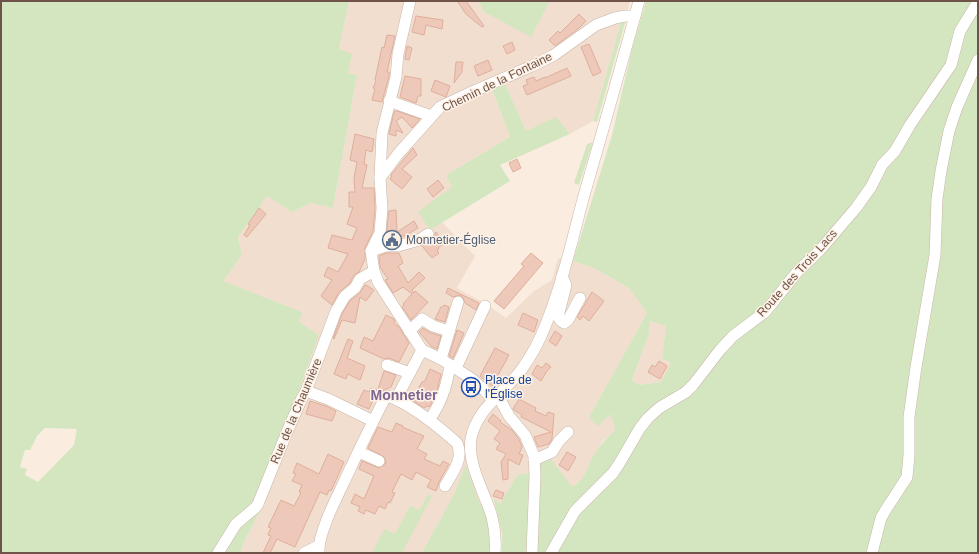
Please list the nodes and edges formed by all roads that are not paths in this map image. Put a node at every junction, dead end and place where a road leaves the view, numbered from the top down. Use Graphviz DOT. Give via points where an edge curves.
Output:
graph roads {
  1 [pos="410,1"];
  2 [pos="639,1"];
  3 [pos="978,2"];
  4 [pos="635,16"];
  5 [pos="978,60"];
  6 [pos="389,101"];
  7 [pos="431,116"];
  8 [pos="380,178"];
  9 [pos="428,234"];
  10 [pos="371,251"];
  11 [pos="374,271"];
  12 [pos="562,275"];
  13 [pos="580,298"];
  14 [pos="458,302"];
  15 [pos="484,306"];
  16 [pos="409,331"];
  17 [pos="449,331"];
  18 [pos="422,350"];
  19 [pos="449,364"];
  20 [pos="387,365"];
  21 [pos="410,373"];
  22 [pos="306,391"];
  23 [pos="495,398"];
  24 [pos="391,399"];
  25 [pos="429,420"];
  26 [pos="373,421"];
  27 [pos="568,432"];
  28 [pos="359,452"];
  29 [pos="534,460"];
  30 [pos="379,461"];
  31 [pos="446,486"];
  32 [pos="318,549"];
  33 [pos="218,553"];
  34 [pos="304,553"];
  35 [pos="495,553"];
  36 [pos="532,553"];
  37 [pos="551,553"];
  38 [pos="872,553"];
  1 -- 6 [label="street"];
  2 -- 4 [label="street"];
  3 -- 37 [label="street, Route des Trois Lacs" via="960,31 951,65 895,151 882,165 856,208 798,271 765,312 733,336 720,350 693,385 648,418 613,473 575,511"];
  4 -- 7 [label="street, Chemin de la Fontaine" via="615,18 596,25 554,55 440,107"];
  4 -- 12 [label="street"];
  5 -- 38 [label="street" via="957,107 941,171 935,255 909,417 907,477 881,518"];
  6 -- 7 [label="street"];
  6 -- 8 [label="street" via="382,133"];
  7 -- 8 [label="street, Chemin de la Fontaine"];
  8 -- 10 [label="street" via="380,233"];
  9 -- 10 [label="street" via="398,246 386,246"];
  10 -- 11 [label="street"];
  11 -- 16 [label="street" via="378,282"];
  11 -- 22 [label="street, Rue de la Chaumière" via="360,279 336,311"];
  12 -- 13 [label="street" via="566,285 558,317 560,321 564,323 568,320"];
  12 -- 23 [label="street" via="547,323 533,353"];
  14 -- 17 [label="street"];
  15 -- 19 [label="street"];
  16 -- 17 [label="street" via="422,319"];
  16 -- 18 [label="street"];
  17 -- 19 [label="street"];
  18 -- 19 [label="street"];
  18 -- 21 [label="street"];
  19 -- 23 [label="street"];
  19 -- 25 [label="street" via="445,392"];
  20 -- 21 [label="street"];
  21 -- 24 [label="street"];
  22 -- 26 [label="street"];
  22 -- 33 [label="street, Rue de la Chaumière" via="255,508 236,524"];
  23 -- 29 [label="street" via="525,435"];
  23 -- 35 [label="street" via="477,424 472,437 471,455 492,517 496,539"];
  24 -- 25 [label="street"];
  24 -- 26 [label="street"];
  25 -- 31 [label="street" via="459,448 459,459"];
  26 -- 28 [label="street"];
  27 -- 29 [label="street" via="552,452"];
  28 -- 30 [label="street"];
  28 -- 32 [label="street" via="336,499"];
  29 -- 36 [label="street"];
  32 -- 34 [label="street"];
}
